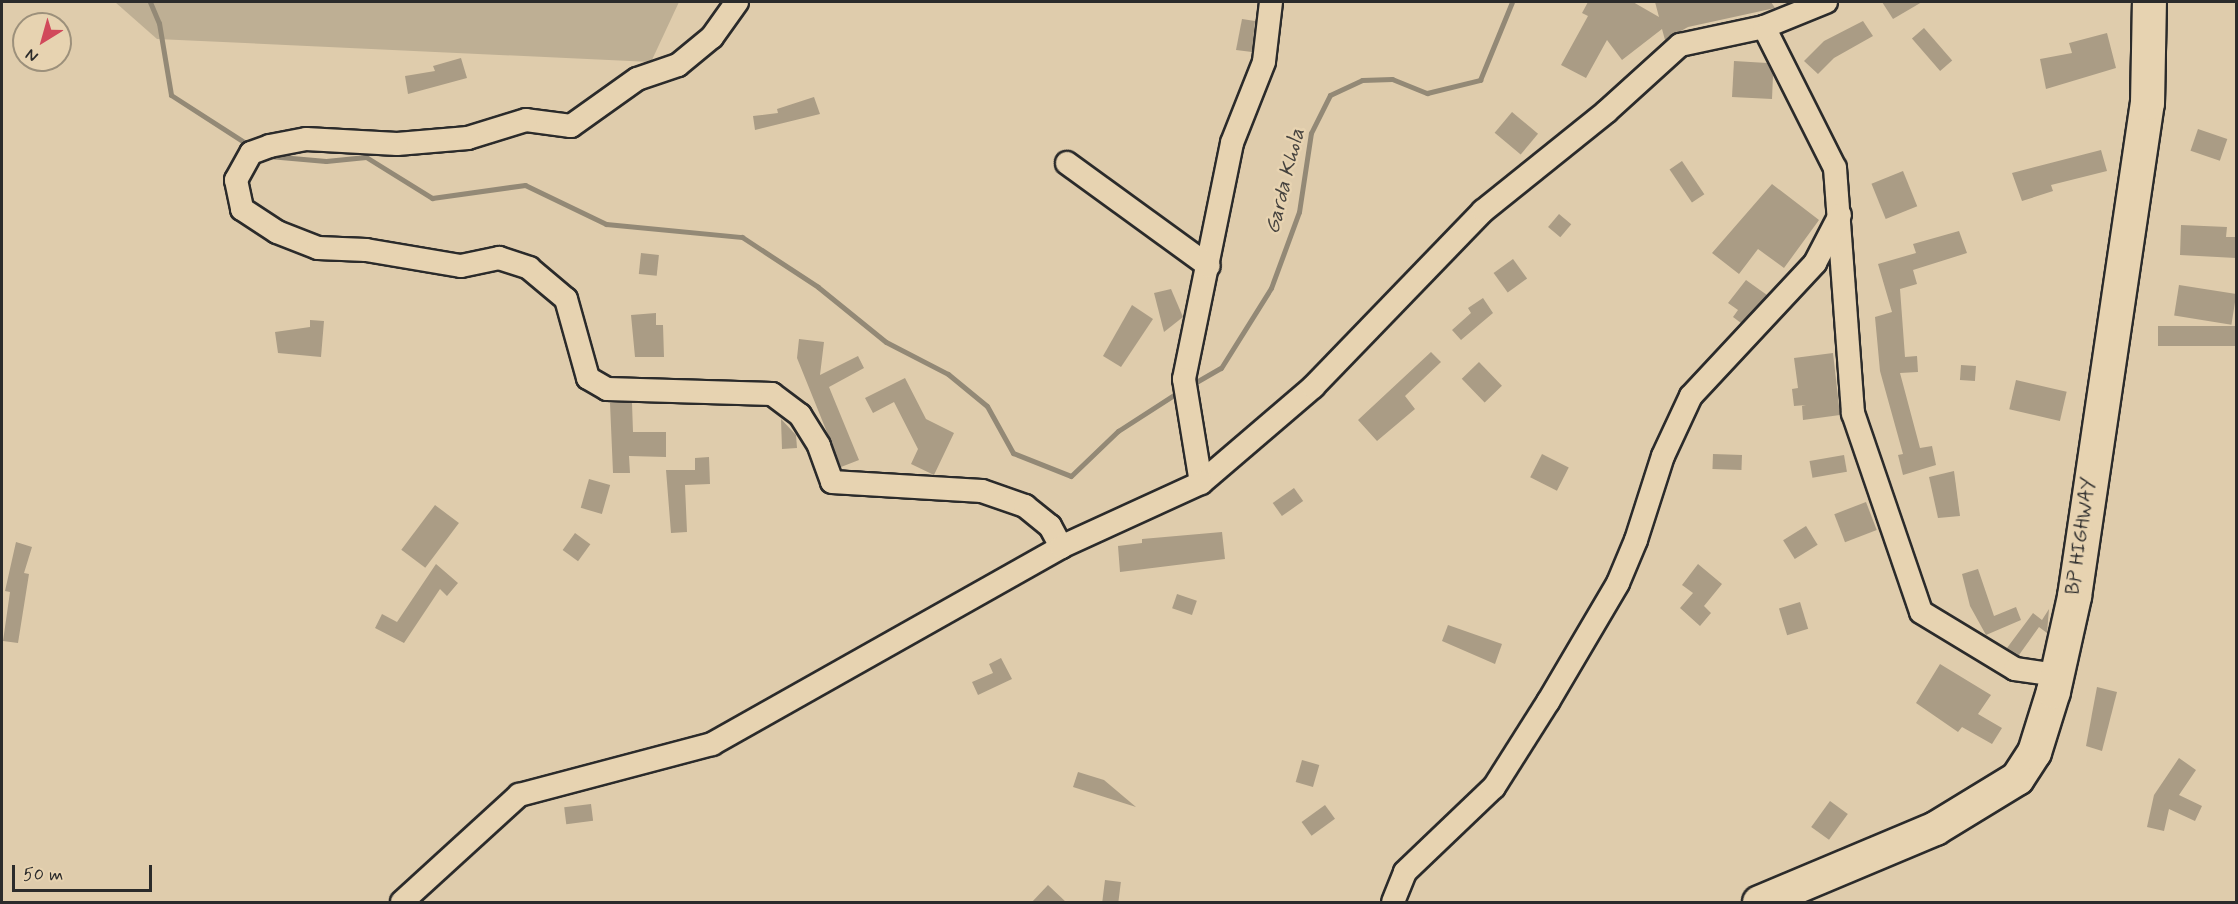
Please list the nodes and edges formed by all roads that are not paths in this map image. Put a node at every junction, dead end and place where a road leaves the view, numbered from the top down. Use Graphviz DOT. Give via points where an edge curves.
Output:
graph roads {
  1 [pos="737,2"];
  2 [pos="1271,2"];
  3 [pos="1826,2"];
  4 [pos="2149,2"];
  5 [pos="1764,27"];
  6 [pos="1066,163"];
  7 [pos="1840,215"];
  8 [pos="1209,266"];
  9 [pos="1201,483"];
  10 [pos="1062,547"];
  11 [pos="2056,675"];
  12 [pos="402,903"];
  13 [pos="1393,903"];
  14 [pos="1759,903"];
  1 -- 10 [label="street" via="712,37 678,65 637,78 571,126 526,120 468,138 397,144 306,139 270,146 251,153 236,180 242,209 277,231 318,248 366,250 461,266 499,258 529,268 566,299 585,355 588,378 608,389 772,394 800,415 819,446 831,482 982,491 1025,506 1050,526"];
  2 -- 8 [label="street" via="1264,62 1232,143"];
  3 -- 5 [label="street"];
  4 -- 11 [label="highway, BP HIGHWAY" via="2146,103 2074,596"];
  5 -- 7 [label="street" via="1835,168"];
  5 -- 9 [label="street" via="1680,45 1606,112 1483,211 1313,387"];
  6 -- 8 [label="street"];
  7 -- 11 [label="street" via="1853,413 1922,612 2015,669"];
  7 -- 13 [label="street" via="1815,262 1691,396 1663,456 1618,583 1494,787 1405,872"];
  8 -- 9 [label="street" via="1184,379"];
  9 -- 10 [label="street"];
  10 -- 12 [label="street" via="712,744 519,795"];
  11 -- 14 [label="highway, BP HIGHWAY" via="2034,752 2017,778 1935,828"];
}
